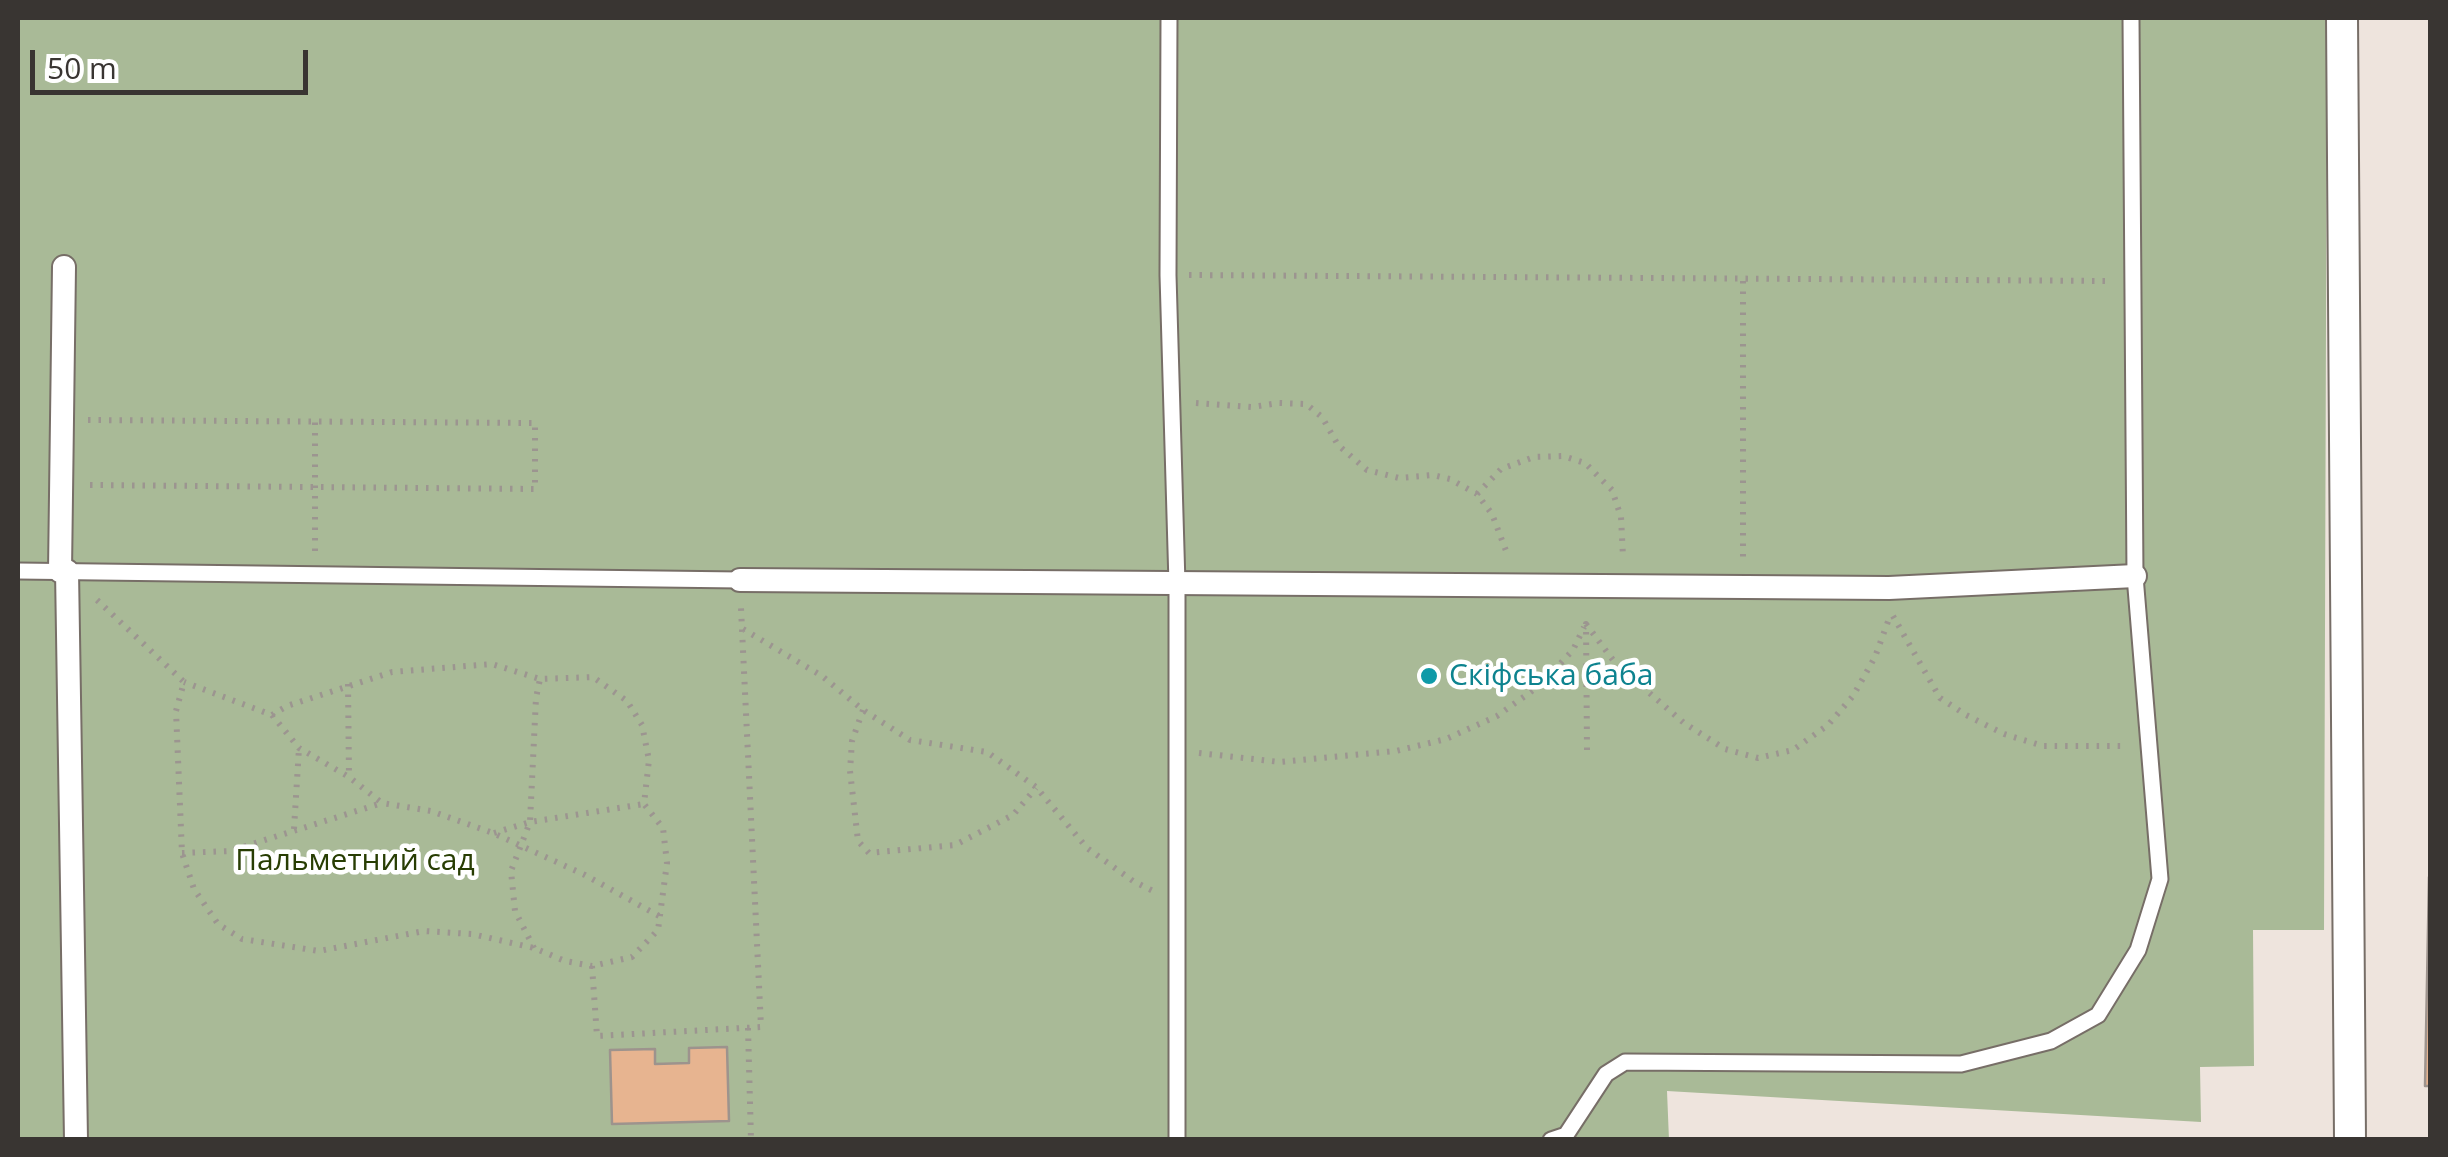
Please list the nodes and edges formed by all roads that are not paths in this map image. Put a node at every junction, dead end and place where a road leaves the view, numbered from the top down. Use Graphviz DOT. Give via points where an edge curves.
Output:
graph roads {
  1 [pos="1169,18"];
  2 [pos="2131,18"];
  3 [pos="2342,18"];
  4 [pos="64,266"];
  5 [pos="18,571"];
  6 [pos="64,571"];
  7 [pos="2135,576"];
  8 [pos="740,580"];
  9 [pos="1178,584"];
  10 [pos="76,1140"];
  11 [pos="1177,1140"];
  12 [pos="1552,1140"];
  13 [pos="2350,1140"];
  1 -- 9 [label="lane" via="1168,275"];
  2 -- 7 [label="lane"];
  3 -- 13 [label="street"];
  4 -- 6 [label="street"];
  5 -- 6 [label="lane"];
  6 -- 8 [label="lane"];
  6 -- 10 [label="street"];
  7 -- 9 [label="street" via="1889,588"];
  7 -- 12 [label="lane" via="2160,880 2138,950 2098,1015 2051,1041 1961,1064 1625,1062 1606,1074 1566,1135"];
  8 -- 9 [label="street"];
  9 -- 11 [label="lane"];
}
